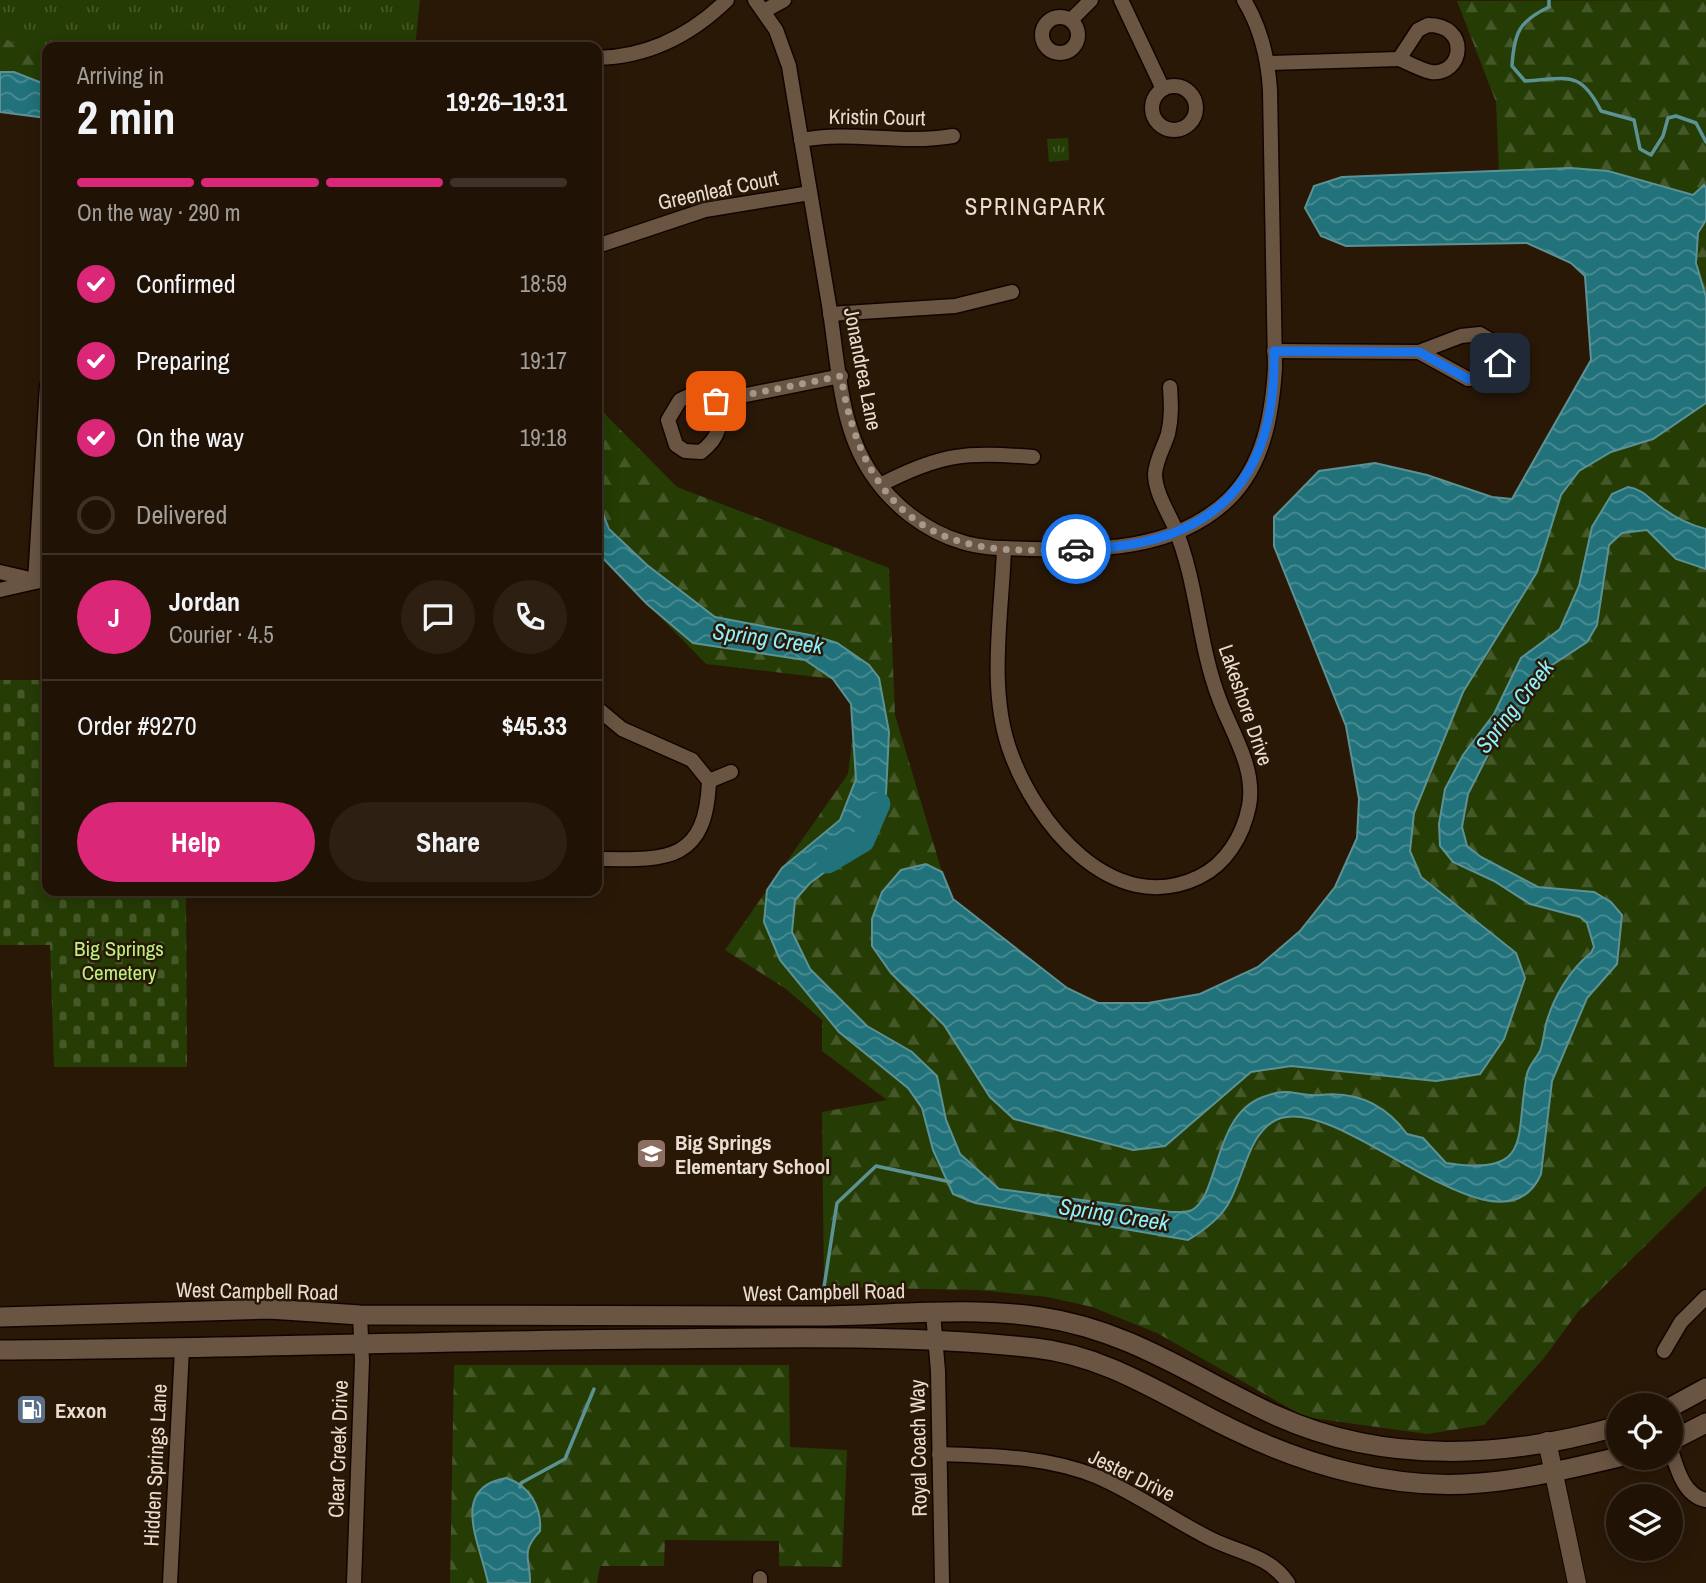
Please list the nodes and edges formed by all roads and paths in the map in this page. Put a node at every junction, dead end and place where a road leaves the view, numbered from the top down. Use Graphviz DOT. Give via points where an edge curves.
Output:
graph roads {
  1 [pos="727,0"];
  2 [pos="784,0"];
  3 [pos="1091,0"];
  4 [pos="1121,0"];
  5 [pos="1244,0"];
  6 [pos="760,6"];
  7 [pos="1071,20"];
  8 [pos="602,57"];
  9 [pos="1399,59"];
  10 [pos="1268,63"];
  11 [pos="1163,89"];
  12 [pos="953,136"];
  13 [pos="801,140"];
  14 [pos="810,193"];
  15 [pos="602,244"];
  16 [pos="1012,292"];
  17 [pos="830,314"];
  18 [pos="1274,351"];
  19 [pos="1419,352"];
  20 [pos="841,376"];
  21 [pos="1170,387"];
  22 [pos="716,401"];
  23 [pos="1033,457"];
  24 [pos="880,485"];
  25 [pos="1176,532"];
  26 [pos="1004,548"];
  27 [pos="42,549"];
  28 [pos="0,572"];
  29 [pos="41,582"];
  30 [pos="0,590"];
  31 [pos="602,712"];
  32 [pos="731,772"];
  33 [pos="709,781"];
  34 [pos="602,859"];
  35 [pos="1706,1297"];
  36 [pos="933,1313"];
  37 [pos="360,1315"];
  38 [pos="547,1316"];
  39 [pos="0,1317"];
  40 [pos="547,1340"];
  41 [pos="935,1341"];
  42 [pos="362,1344"];
  43 [pos="182,1349"];
  44 [pos="0,1350"];
  45 [pos="1664,1351"];
  46 [pos="1706,1388"];
  47 [pos="1683,1400"];
  48 [pos="1706,1423"];
  49 [pos="1606,1429"];
  50 [pos="1683,1435"];
  51 [pos="1547,1441"];
  52 [pos="1429,1452"];
  53 [pos="939,1454"];
  54 [pos="1606,1460"];
  55 [pos="1680,1470"];
  56 [pos="1553,1472"];
  57 [pos="1424,1482"];
  58 [pos="1706,1500"];
  59 [pos="170,1583"];
  60 [pos="354,1583"];
  61 [pos="942,1583"];
  62 [pos="1288,1583"];
  63 [pos="1577,1583"];
  1 -- 8 [label="street" via="667,43 635,54"];
  2 -- 6 [label="street"];
  3 -- 7 [label="street"];
  4 -- 11 [label="street"];
  5 -- 10 [label="street, Jonandrea Lane"];
  6 -- 13 [label="street, Jonandrea Lane" via="776,30 789,66"];
  9 -- 10 [label="street"];
  10 -- 18 [label="street, Jonandrea Lane"];
  12 -- 13 [label="street, Kristin Court" via="921,141 838,135"];
  13 -- 14 [label="street, Jonandrea Lane"];
  14 -- 15 [label="street, Greenleaf Court" via="705,209"];
  14 -- 17 [label="street, Jonandrea Lane"];
  16 -- 17 [label="street" via="955,306"];
  17 -- 20 [label="street, Jonandrea Lane"];
  18 -- 19 [label="street"];
  18 -- 25 [label="street, Jonandrea Lane" via="1273,402 1254,464 1229,498"];
  19 -- 19 [label="street" via="1468,379 1489,376 1500,363 1497,344 1480,334"];
  20 -- 22 [label="street"];
  20 -- 24 [label="street, Jonandrea Lane" via="856,442"];
  21 -- 25 [label="street, Lakeshore Drive" via="1172,414 1155,476"];
  23 -- 24 [label="street" via="960,453 933,459"];
  24 -- 26 [label="street, Jonandrea Lane" via="902,508 939,533 971,545"];
  25 -- 26 [label="street, Jonandrea Lane" via="1111,548"];
  25 -- 26 [label="street, Lakeshore Drive" via="1193,588 1207,667 1245,762 1251,791 1240,833 1223,859 1207,873 1171,886 1124,882 1087,861 1061,838 1022,778 1008,747 1000,702"];
  27 -- 29 [label="street"];
  28 -- 29 [label="street"];
  29 -- 30 [label="street"];
  31 -- 33 [label="street" via="622,729 692,760"];
  32 -- 33 [label="street"];
  33 -- 34 [label="street" via="704,826 689,844 672,855"];
  35 -- 45 [label="street" via="1681,1322"];
  36 -- 38 [label="main road, West Campbell Road"];
  36 -- 41 [label="street, Royal Coach Way"];
  36 -- 52 [label="main road, West Campbell Road" via="1038,1317 1091,1328 1171,1359 1289,1420 1367,1444"];
  37 -- 38 [label="main road, West Campbell Road"];
  37 -- 39 [label="main road, West Campbell Road" via="269,1310"];
  37 -- 42 [label="street, Clear Creek Drive"];
  38 -- 40 [label="main road"];
  40 -- 41 [label="main road"];
  40 -- 42 [label="main road"];
  41 -- 53 [label="street, Royal Coach Way"];
  41 -- 57 [label="main road" via="1039,1348 1097,1362 1289,1455 1358,1474"];
  42 -- 43 [label="main road"];
  42 -- 60 [label="street, Clear Creek Drive"];
  43 -- 44 [label="main road"];
  43 -- 59 [label="street, Hidden Springs Lane"];
  46 -- 47 [label="main road"];
  48 -- 50 [label="main road"];
  49 -- 51 [label="main road, West Campbell Road"];
  51 -- 52 [label="main road, West Campbell Road" via="1484,1453"];
  51 -- 56 [label="street"];
  52 -- 57 [label="main road"];
  53 -- 61 [label="street, Royal Coach Way"];
  53 -- 62 [label="street, Jester Drive" via="1024,1458 1097,1477 1213,1540 1262,1558"];
  54 -- 56 [label="main road"];
  55 -- 58 [label="street" via="1693,1495"];
  56 -- 57 [label="main road" via="1477,1484"];
  56 -- 63 [label="street"];
}
